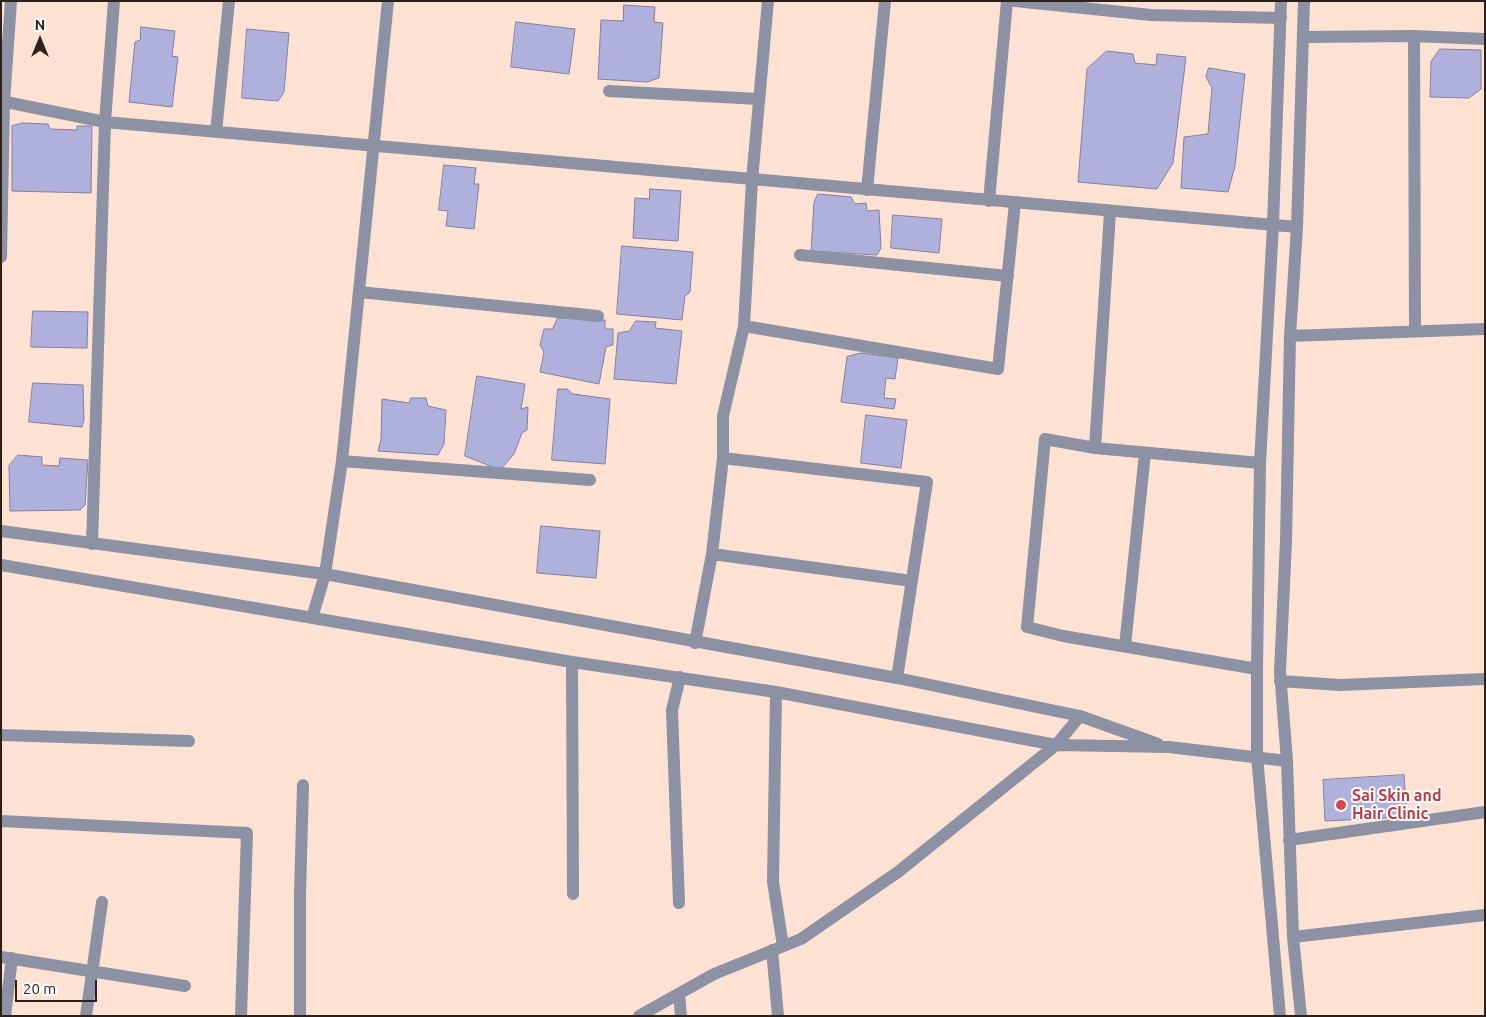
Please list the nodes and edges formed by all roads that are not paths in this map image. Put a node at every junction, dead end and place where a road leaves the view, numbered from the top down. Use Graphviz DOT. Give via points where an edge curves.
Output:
graph roads {
  1 [pos="11,1"];
  2 [pos="114,1"];
  3 [pos="229,1"];
  4 [pos="388,1"];
  5 [pos="768,1"];
  6 [pos="885,1"];
  7 [pos="1006,1"];
  8 [pos="1015,1"];
  9 [pos="1281,1"];
  10 [pos="1304,1"];
  11 [pos="1281,18"];
  12 [pos="1414,36"];
  13 [pos="1305,37"];
  14 [pos="1485,39"];
  15 [pos="609,91"];
  16 [pos="759,99"];
  17 [pos="3,101"];
  18 [pos="105,122"];
  19 [pos="216,132"];
  20 [pos="374,146"];
  21 [pos="752,180"];
  22 [pos="867,190"];
  23 [pos="989,201"];
  24 [pos="1016,203"];
  25 [pos="1110,212"];
  26 [pos="1273,225"];
  27 [pos="1298,227"];
  28 [pos="800,255"];
  29 [pos="1,257"];
  30 [pos="1008,276"];
  31 [pos="359,292"];
  32 [pos="598,316"];
  33 [pos="744,326"];
  34 [pos="1485,329"];
  35 [pos="1415,330"];
  36 [pos="1290,336"];
  37 [pos="1095,448"];
  38 [pos="1145,452"];
  39 [pos="723,458"];
  40 [pos="342,461"];
  41 [pos="1260,463"];
  42 [pos="590,480"];
  43 [pos="1,532"];
  44 [pos="92,544"];
  45 [pos="712,554"];
  46 [pos="1,566"];
  47 [pos="325,574"];
  48 [pos="912,581"];
  49 [pos="312,618"];
  50 [pos="695,643"];
  51 [pos="1125,646"];
  52 [pos="572,662"];
  53 [pos="1257,669"];
  54 [pos="680,678"];
  55 [pos="897,678"];
  56 [pos="1485,679"];
  57 [pos="1280,681"];
  58 [pos="776,692"];
  59 [pos="1080,716"];
  60 [pos="1,735"];
  61 [pos="189,740"];
  62 [pos="1056,745"];
  63 [pos="1169,747"];
  64 [pos="1257,756"];
  65 [pos="1287,761"];
  66 [pos="303,785"];
  67 [pos="1485,812"];
  68 [pos="1,820"];
  69 [pos="1289,840"];
  70 [pos="574,894"];
  71 [pos="102,902"];
  72 [pos="679,903"];
  73 [pos="1485,914"];
  74 [pos="1293,937"];
  75 [pos="778,948"];
  76 [pos="6,958"];
  77 [pos="92,970"];
  78 [pos="185,986"];
  79 [pos="679,994"];
  80 [pos="5,1016"];
  81 [pos="86,1016"];
  82 [pos="241,1016"];
  83 [pos="300,1016"];
  84 [pos="639,1016"];
  85 [pos="681,1016"];
  86 [pos="778,1016"];
  87 [pos="1280,1016"];
  88 [pos="1301,1016"];
  1 -- 17 [label="street"];
  2 -- 18 [label="street"];
  3 -- 19 [label="street"];
  4 -- 20 [label="street"];
  5 -- 16 [label="street"];
  6 -- 22 [label="street"];
  7 -- 23 [label="street"];
  8 -- 11 [label="street" via="1151,15"];
  9 -- 11 [label="street"];
  10 -- 13 [label="street"];
  11 -- 26 [label="street"];
  12 -- 13 [label="street"];
  12 -- 14 [label="street"];
  12 -- 35 [label="street"];
  13 -- 27 [label="street"];
  15 -- 16 [label="street"];
  16 -- 21 [label="street"];
  17 -- 18 [label="street"];
  17 -- 29 [label="street"];
  18 -- 19 [label="street"];
  18 -- 44 [label="street"];
  19 -- 20 [label="street"];
  20 -- 21 [label="street"];
  20 -- 31 [label="street"];
  21 -- 22 [label="street"];
  21 -- 33 [label="street"];
  22 -- 23 [label="street"];
  23 -- 24 [label="street"];
  24 -- 25 [label="street"];
  24 -- 30 [label="street"];
  25 -- 26 [label="street"];
  25 -- 37 [label="street"];
  26 -- 27 [label="street"];
  26 -- 41 [label="street"];
  27 -- 36 [label="street"];
  28 -- 30 [label="street"];
  30 -- 33 [label="street" via="998,369"];
  31 -- 32 [label="street"];
  31 -- 40 [label="street"];
  33 -- 39 [label="street" via="723,416"];
  34 -- 35 [label="street"];
  35 -- 36 [label="street"];
  36 -- 57 [label="street"];
  37 -- 38 [label="street"];
  37 -- 51 [label="street" via="1045,439 1027,627"];
  38 -- 41 [label="street"];
  38 -- 51 [label="street"];
  39 -- 45 [label="street"];
  39 -- 48 [label="street" via="927,482"];
  40 -- 42 [label="street"];
  40 -- 47 [label="street"];
  41 -- 53 [label="street"];
  43 -- 44 [label="street"];
  44 -- 47 [label="street"];
  45 -- 48 [label="street"];
  45 -- 50 [label="street"];
  46 -- 49 [label="street"];
  47 -- 49 [label="street"];
  47 -- 50 [label="street"];
  48 -- 55 [label="street"];
  49 -- 52 [label="street"];
  50 -- 55 [label="street"];
  51 -- 53 [label="street"];
  52 -- 54 [label="street"];
  52 -- 70 [label="street"];
  53 -- 64 [label="street"];
  54 -- 58 [label="street"];
  54 -- 72 [label="street" via="672,710"];
  55 -- 59 [label="street"];
  56 -- 57 [label="street" via="1340,685"];
  57 -- 65 [label="street"];
  58 -- 62 [label="street"];
  58 -- 75 [label="street" via="773,882"];
  59 -- 62 [label="street"];
  59 -- 63 [label="street"];
  60 -- 61 [label="street"];
  62 -- 63 [label="street"];
  62 -- 75 [label="street" via="898,872 801,939"];
  63 -- 64 [label="street"];
  64 -- 65 [label="street"];
  64 -- 87 [label="street"];
  65 -- 69 [label="street"];
  66 -- 83 [label="street"];
  67 -- 69 [label="street"];
  68 -- 82 [label="street" via="247,834"];
  69 -- 74 [label="street"];
  71 -- 77 [label="street"];
  73 -- 74 [label="street"];
  74 -- 88 [label="street"];
  75 -- 79 [label="street" via="714,974"];
  75 -- 86 [label="street"];
  76 -- 77 [label="street"];
  76 -- 80 [label="street"];
  77 -- 78 [label="street"];
  77 -- 81 [label="street"];
  79 -- 84 [label="street"];
  79 -- 85 [label="street"];
}
